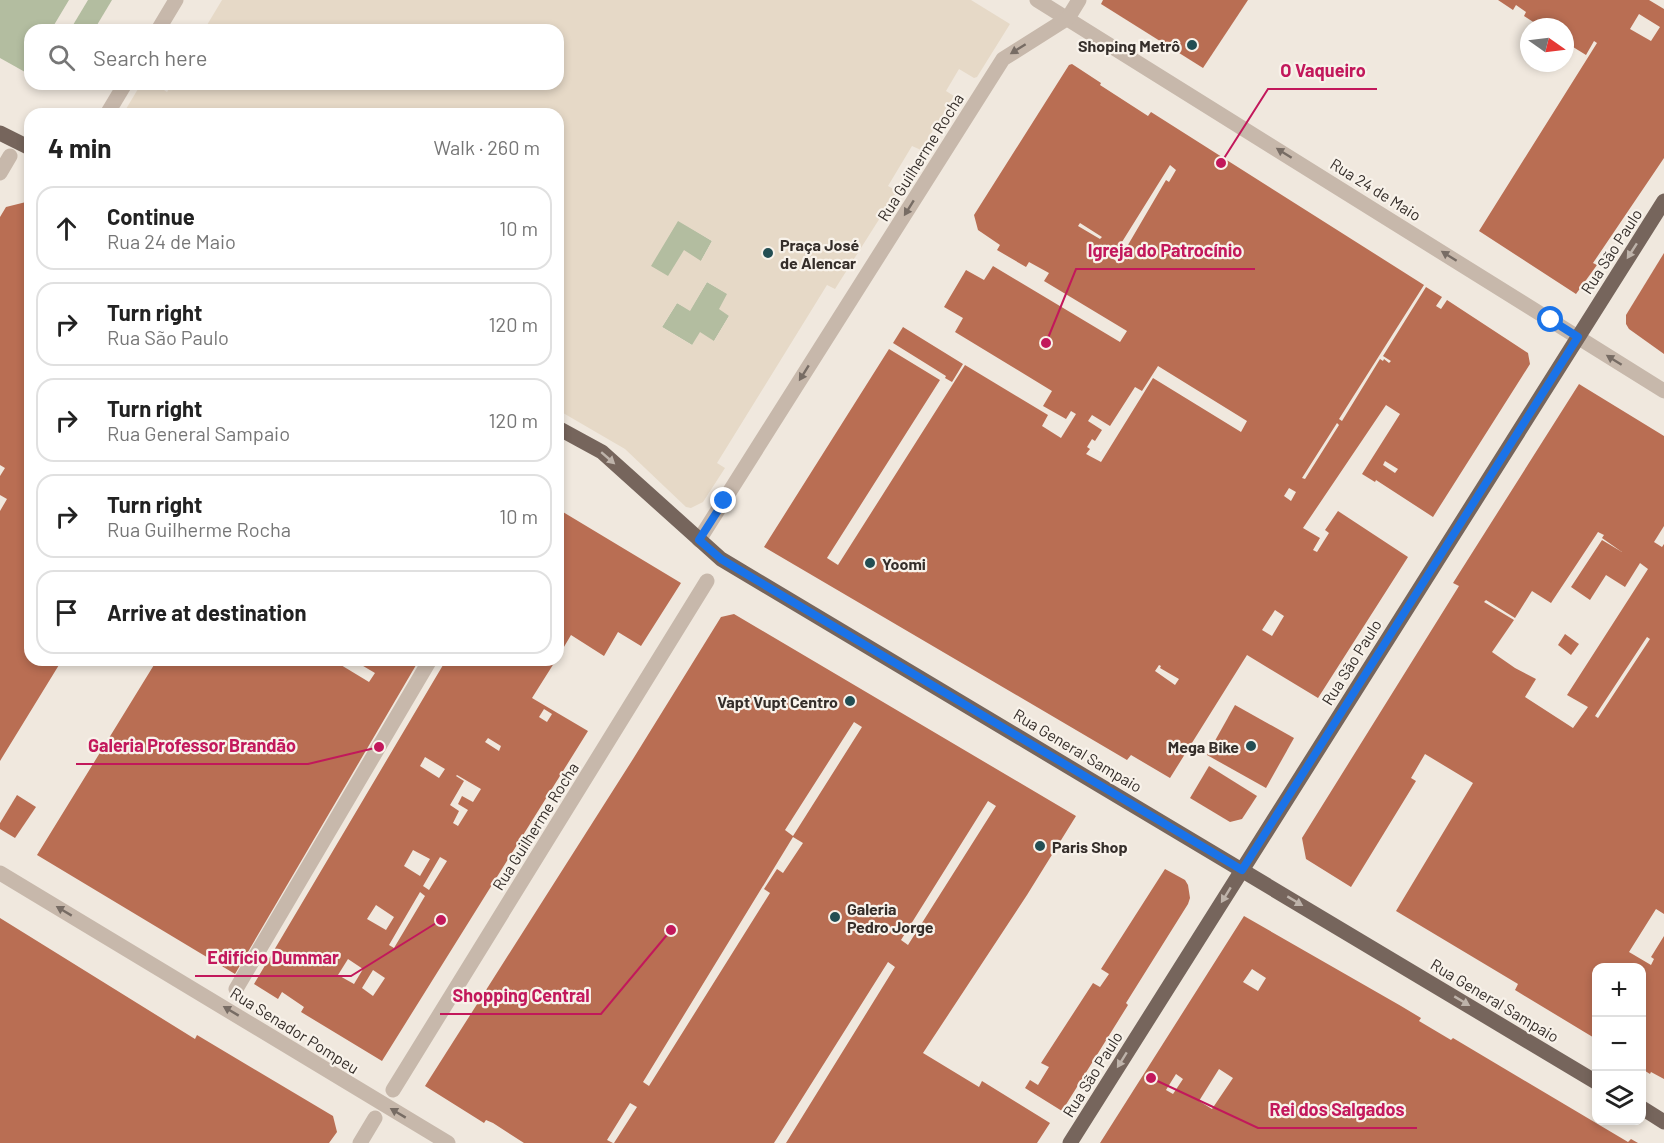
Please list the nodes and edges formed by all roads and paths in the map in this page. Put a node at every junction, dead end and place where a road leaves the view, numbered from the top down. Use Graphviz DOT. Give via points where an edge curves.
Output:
graph roads {
  1 [pos="176,0"];
  2 [pos="1037,0"];
  3 [pos="1079,0"];
  4 [pos="1068,18"];
  5 [pos="162,24"];
  6 [pos="121,90"];
  7 [pos="110,108"];
  8 [pos="0,133"];
  9 [pos="24,145"];
  10 [pos="10,156"];
  11 [pos="0,173"];
  12 [pos="1664,201"];
  13 [pos="1578,337"];
  14 [pos="1664,391"];
  15 [pos="564,431"];
  16 [pos="699,540"];
  17 [pos="707,581"];
  18 [pos="426,666"];
  19 [pos="1242,870"];
  20 [pos="0,873"];
  21 [pos="239,983"];
  22 [pos="1592,1080"];
  23 [pos="393,1090"];
  24 [pos="1646,1111"];
  25 [pos="375,1118"];
  26 [pos="1664,1122"];
  27 [pos="360,1143"];
  28 [pos="448,1143"];
  29 [pos="1070,1143"];
  1 -- 5 [label="street"];
  2 -- 4 [label="street, Rua 24 de Maio"];
  3 -- 4 [label="street, Rua Guilherme Rocha"];
  13 -- 4 [label="street, Rua 24 de Maio, one-way"];
  4 -- 16 [label="street, Rua Guilherme Rocha, one-way" via="1003,59"];
  6 -- 7 [label="street"];
  8 -- 9 [label="main road"];
  10 -- 11 [label="street"];
  12 -- 13 [label="main road, Rua São Paulo, one-way"];
  14 -- 13 [label="street, Rua 24 de Maio, one-way"];
  13 -- 19 [label="main road, Rua São Paulo"];
  15 -- 16 [label="main road, Rua General Sampaio, one-way" via="602,452"];
  16 -- 19 [label="main road, Rua General Sampaio" via="721,559"];
  17 -- 23 [label="street, Rua Guilherme Rocha"];
  18 -- 21 [label="street"];
  19 -- 22 [label="main road, Rua General Sampaio, one-way"];
  19 -- 29 [label="main road, Rua São Paulo, one-way"];
  28 -- 20 [label="street, Rua Senador Pompeu, one-way"];
  24 -- 26 [label="main road"];
  25 -- 27 [label="street"];
}
